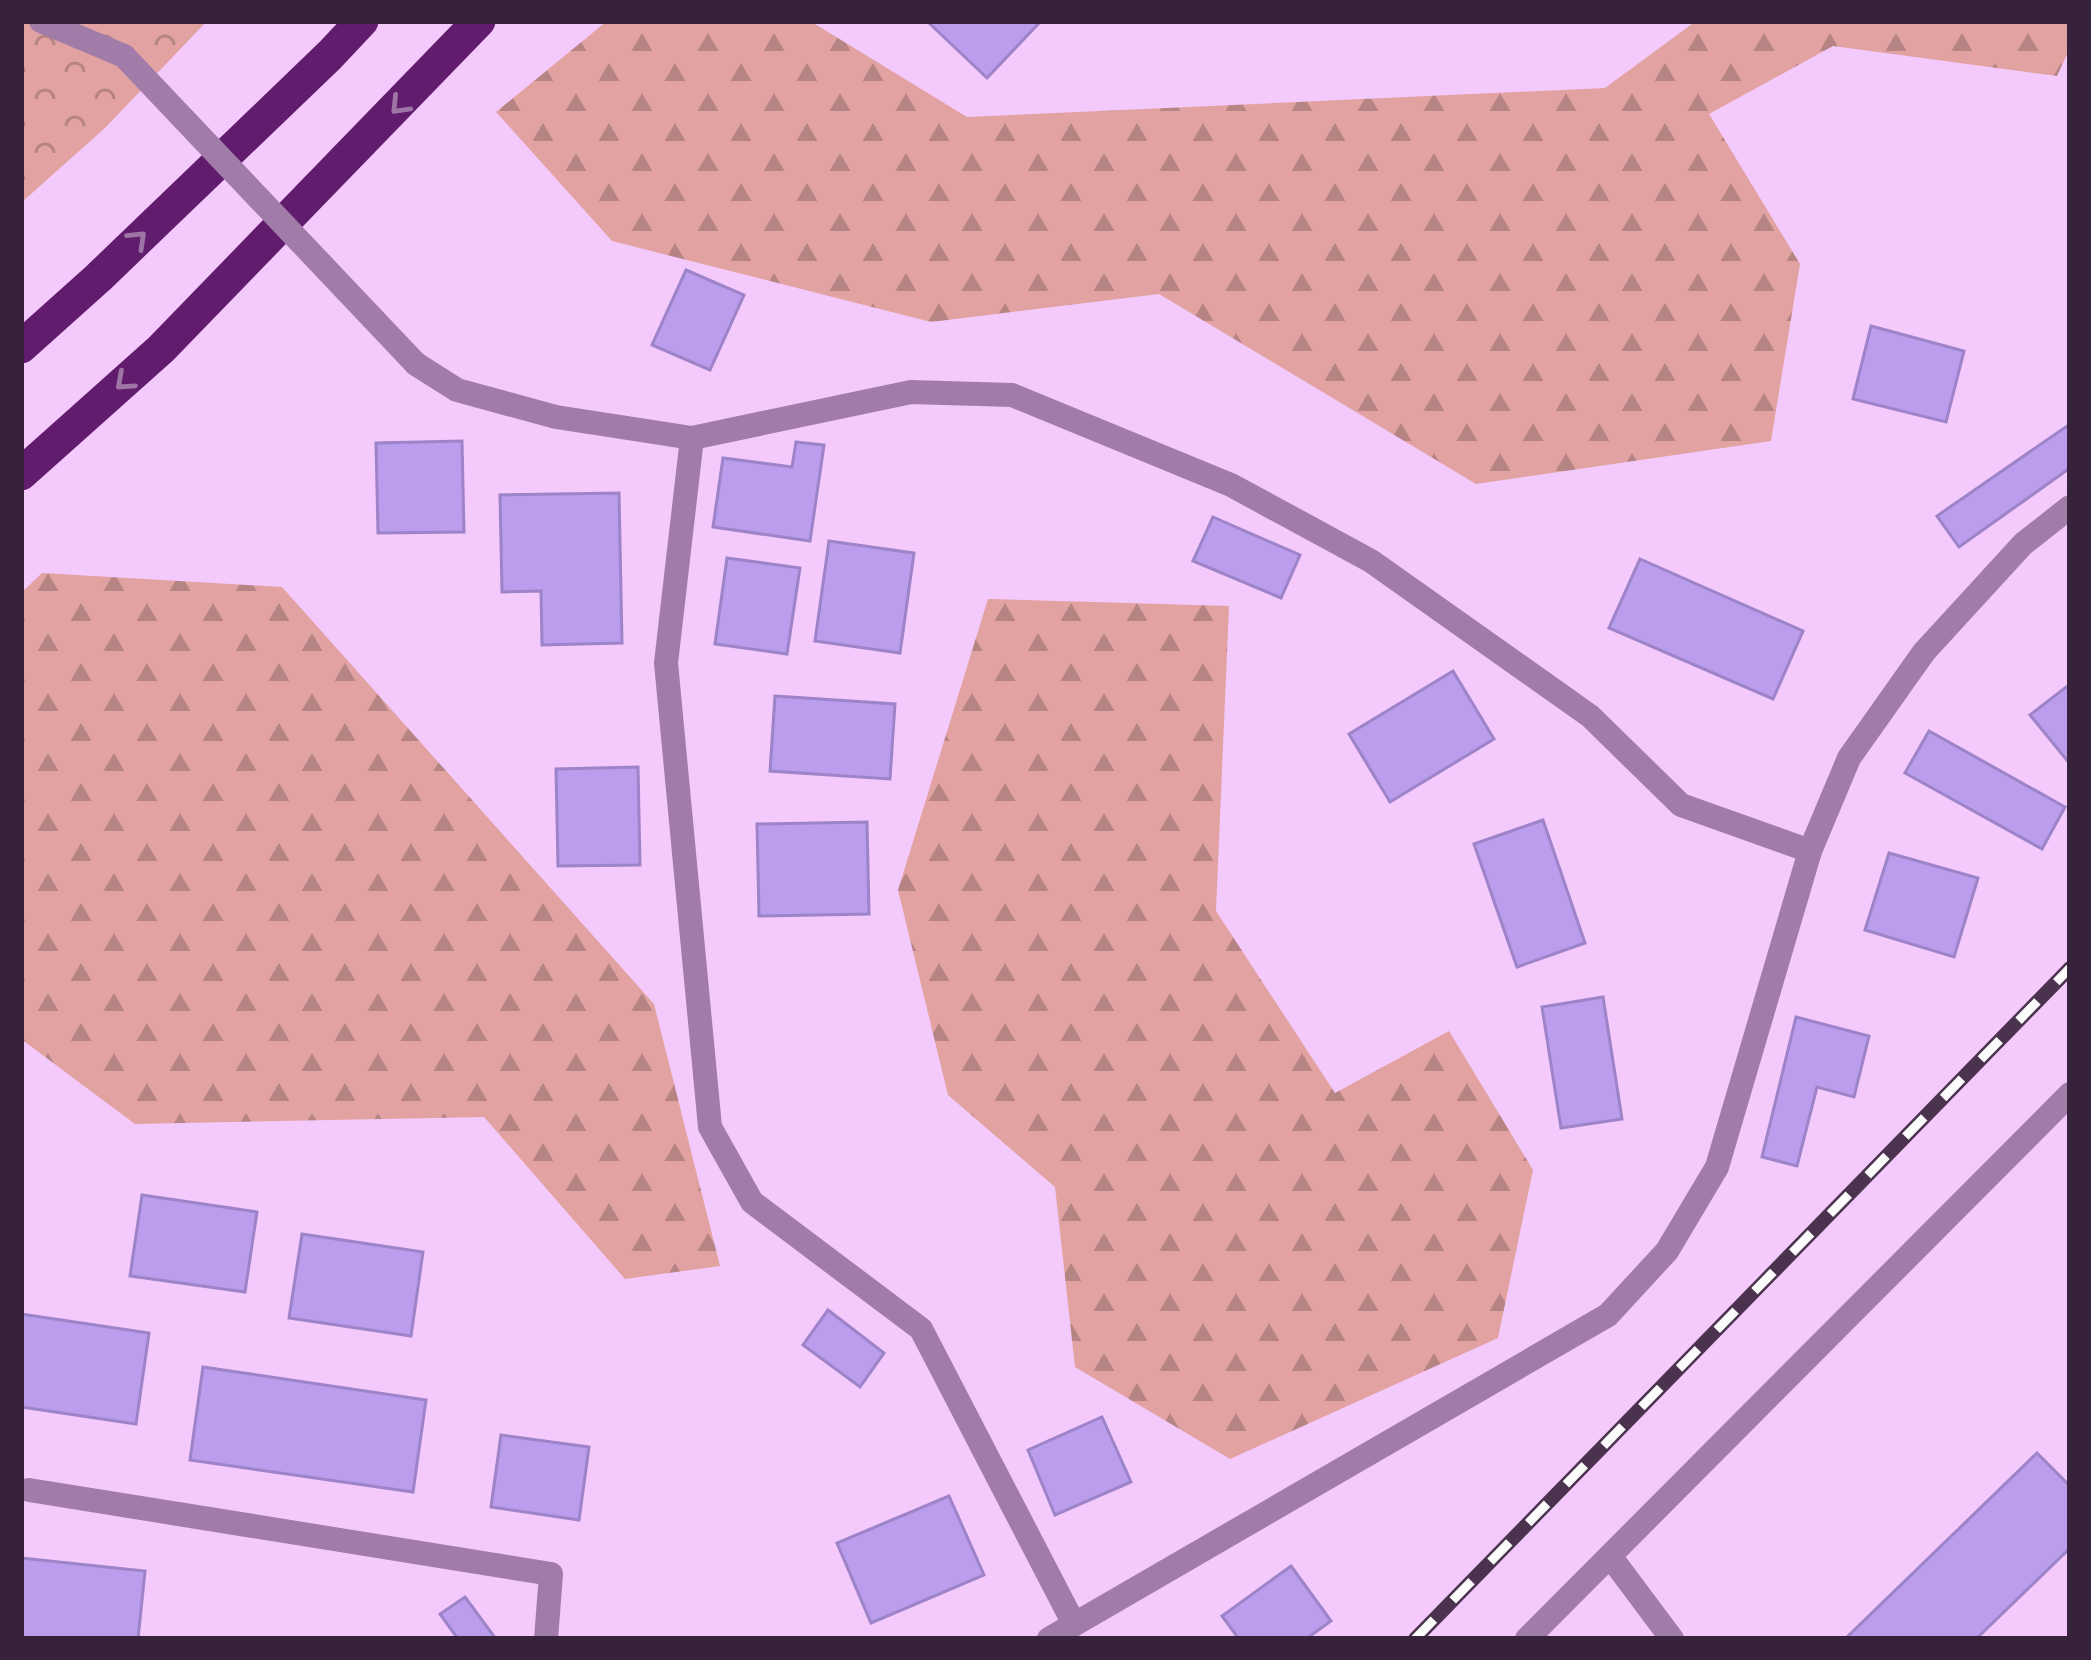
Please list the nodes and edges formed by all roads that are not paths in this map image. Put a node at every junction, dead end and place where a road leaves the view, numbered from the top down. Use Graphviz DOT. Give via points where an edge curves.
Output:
graph roads {
  1 [pos="41,21"];
  2 [pos="362,21"];
  3 [pos="479,21"];
  4 [pos="21,346"];
  5 [pos="692,438"];
  6 [pos="21,474"];
  7 [pos="2070,508"];
  8 [pos="1810,851"];
  9 [pos="2070,1094"];
  10 [pos="29,1490"];
  11 [pos="1610,1556"];
  12 [pos="1074,1624"];
  13 [pos="546,1639"];
  14 [pos="1049,1639"];
  15 [pos="1527,1639"];
  16 [pos="1672,1639"];
  1 -- 5 [label="street, bridge" via="124,56 416,364 457,390 556,417"];
  4 -- 2 [label="highway, one-way"];
  3 -- 6 [label="highway, one-way" via="160,349"];
  5 -- 8 [label="street" via="911,392 1012,395 1231,485 1371,561 1590,716 1681,805"];
  5 -- 12 [label="street" via="666,663 710,1127 752,1202 921,1329"];
  7 -- 8 [label="street" via="2024,544 1924,652 1849,758"];
  8 -- 12 [label="street" via="1717,1167 1667,1251 1608,1315"];
  9 -- 11 [label="street"];
  10 -- 13 [label="street" via="551,1574"];
  11 -- 15 [label="street"];
  11 -- 16 [label="street"];
  12 -- 14 [label="street"];
}
